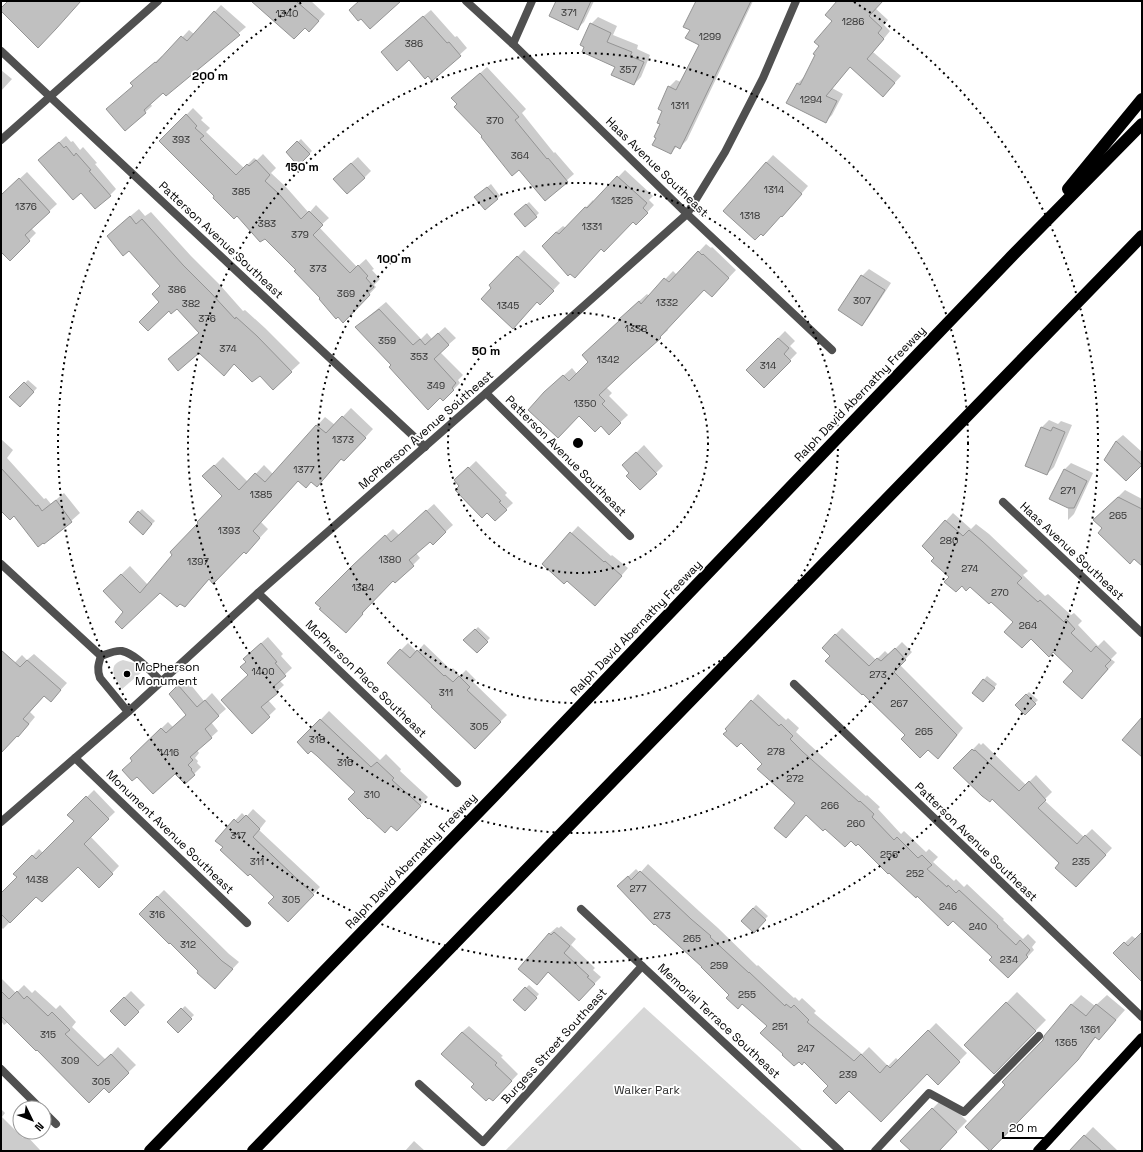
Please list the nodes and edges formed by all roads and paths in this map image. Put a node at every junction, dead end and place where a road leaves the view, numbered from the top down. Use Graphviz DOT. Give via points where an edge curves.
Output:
graph roads {
  1 [pos="158,1"];
  2 [pos="466,1"];
  3 [pos="532,1"];
  4 [pos="796,1"];
  5 [pos="513,44"];
  6 [pos="1,51"];
  7 [pos="50,97"];
  8 [pos="1142,99"];
  9 [pos="1142,124"];
  10 [pos="1,140"];
  11 [pos="687,214"];
  12 [pos="1142,236"];
  13 [pos="1011,257"];
  14 [pos="832,350"];
  15 [pos="486,393"];
  16 [pos="425,447"];
  17 [pos="1003,502"];
  18 [pos="630,536"];
  19 [pos="1,564"];
  20 [pos="258,593"];
  21 [pos="1142,633"];
  22 [pos="101,656"];
  23 [pos="162,682"];
  24 [pos="794,684"];
  25 [pos="128,712"];
  26 [pos="75,758"];
  27 [pos="457,783"];
  28 [pos="1,822"];
  29 [pos="582,910"];
  30 [pos="247,923"];
  31 [pos="642,966"];
  32 [pos="1142,1017"];
  33 [pos="1039,1036"];
  34 [pos="1142,1038"];
  35 [pos="1,1070"];
  36 [pos="418,1084"];
  37 [pos="32,1100"];
  38 [pos="52,1120"];
  39 [pos="56,1124"];
  40 [pos="150,1151"];
  41 [pos="253,1151"];
  42 [pos="840,1151"];
  43 [pos="875,1151"];
  44 [pos="1038,1151"];
  1 -- 7 [label="street"];
  2 -- 5 [label="street, Haas Avenue Southeast"];
  3 -- 5 [label="street"];
  4 -- 11 [label="street, McPherson Avenue Southeast" via="763,78 725,152"];
  5 -- 11 [label="street, Haas Avenue Southeast"];
  6 -- 7 [label="street, Patterson Avenue Southeast"];
  7 -- 10 [label="street"];
  7 -- 16 [label="street, Patterson Avenue Southeast"];
  8 -- 13 [label="highway"];
  9 -- 13 [label="highway, Ralph David Abernathy Freeway"];
  11 -- 14 [label="street, Haas Avenue Southeast"];
  11 -- 15 [label="street, McPherson Avenue Southeast"];
  12 -- 41 [label="highway"];
  13 -- 40 [label="highway, Ralph David Abernathy Freeway"];
  15 -- 16 [label="street, McPherson Avenue Southeast"];
  15 -- 18 [label="street, Patterson Avenue Southeast"];
  16 -- 20 [label="street, McPherson Avenue Southeast"];
  17 -- 21 [label="street, Haas Avenue Southeast"];
  19 -- 22 [label="street"];
  20 -- 23 [label="street, McPherson Avenue Southeast"];
  20 -- 27 [label="street, McPherson Place Southeast"];
  22 -- 23 [label="street" via="121,651 128,653"];
  22 -- 25 [label="street" via="98,665 100,678"];
  23 -- 25 [label="street, McPherson Avenue Southeast"];
  24 -- 32 [label="street, Patterson Avenue Southeast"];
  25 -- 26 [label="street, McPherson Avenue Southeast"];
  26 -- 28 [label="street, McPherson Avenue Southeast"];
  26 -- 30 [label="street, Monument Avenue Southeast"];
  29 -- 31 [label="street, Memorial Terrace Southeast"];
  31 -- 36 [label="street, Burgess Street Southeast" via="483,1142"];
  31 -- 42 [label="street, Memorial Terrace Southeast"];
  33 -- 43 [label="street" via="964,1112 929,1093"];
  34 -- 44 [label="main road"];
  35 -- 37 [label="street"];
  38 -- 39 [label="street"];
}
